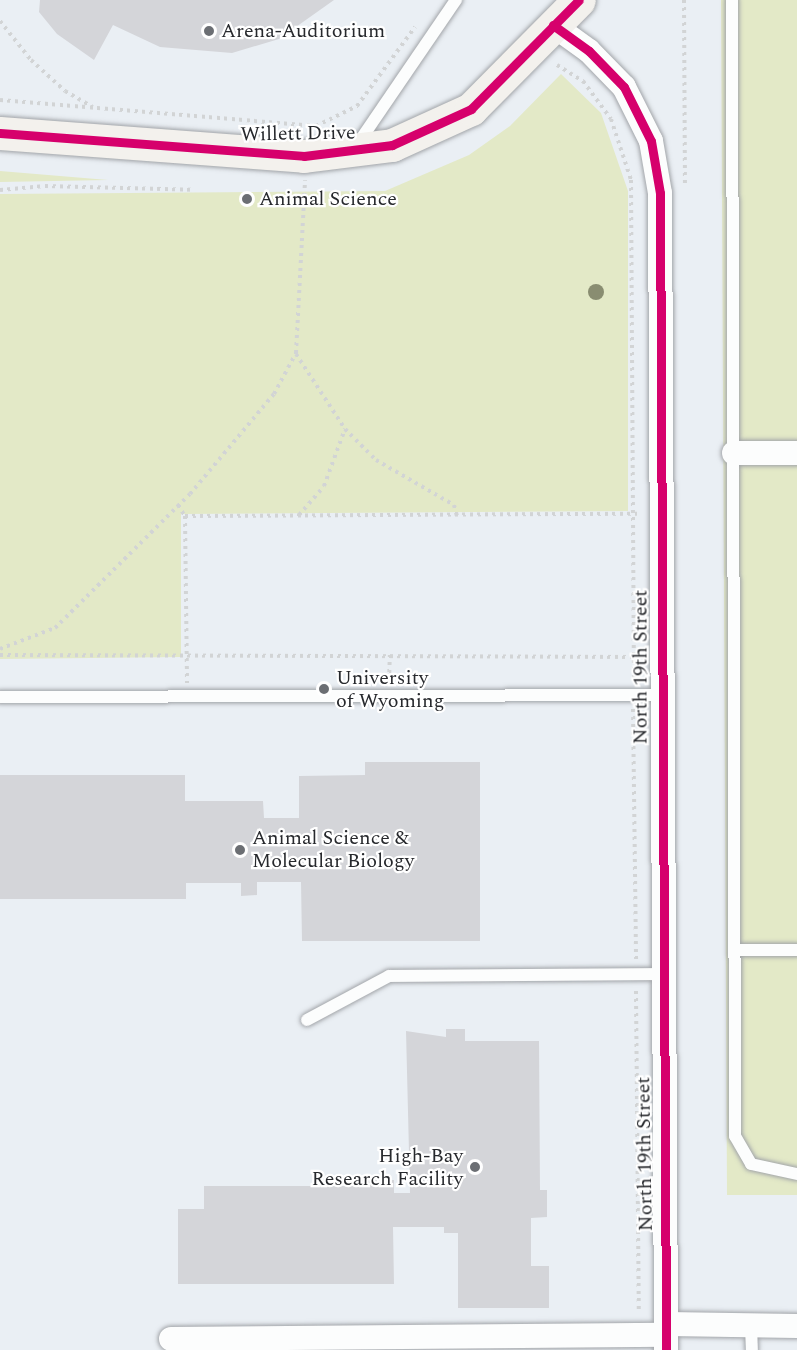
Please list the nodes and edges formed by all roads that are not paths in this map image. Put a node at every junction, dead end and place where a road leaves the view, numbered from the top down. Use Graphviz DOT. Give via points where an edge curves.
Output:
graph roads {
  1 [pos="456,0"];
  2 [pos="579,0"];
  3 [pos="732,0"];
  4 [pos="553,25"];
  5 [pos="0,133"];
  6 [pos="352,153"];
  7 [pos="734,453"];
  8 [pos="797,453"];
  9 [pos="659,695"];
  10 [pos="0,697"];
  11 [pos="797,950"];
  12 [pos="738,951"];
  13 [pos="661,974"];
  14 [pos="307,1020"];
  15 [pos="797,1174"];
  16 [pos="751,1325"];
  17 [pos="797,1326"];
  18 [pos="666,1336"];
  19 [pos="171,1339"];
  20 [pos="524,1343"];
  21 [pos="334,1344"];
  22 [pos="752,1350"];
  1 -- 6 [label="lane"];
  2 -- 4 [label="street, Willett Drive"];
  3 -- 7 [label="lane"];
  4 -- 6 [label="street, Willett Drive" via="471,109 392,145"];
  4 -- 9 [label="street, North 19th Street" via="589,51 624,87 657,163"];
  5 -- 6 [label="street, Willett Drive" via="304,156"];
  7 -- 8 [label="street"];
  7 -- 12 [label="lane"];
  9 -- 10 [label="lane" via="389,699"];
  9 -- 13 [label="street, North 19th Street"];
  11 -- 12 [label="lane"];
  12 -- 15 [label="lane" via="735,1136 750,1164"];
  13 -- 14 [label="lane" via="389,976"];
  13 -- 18 [label="street, North 19th Street"];
  16 -- 17 [label="street"];
  16 -- 18 [label="street"];
  16 -- 22 [label="lane"];
  18 -- 20 [label="street"];
  19 -- 21 [label="street"];
  20 -- 21 [label="street"];
}
